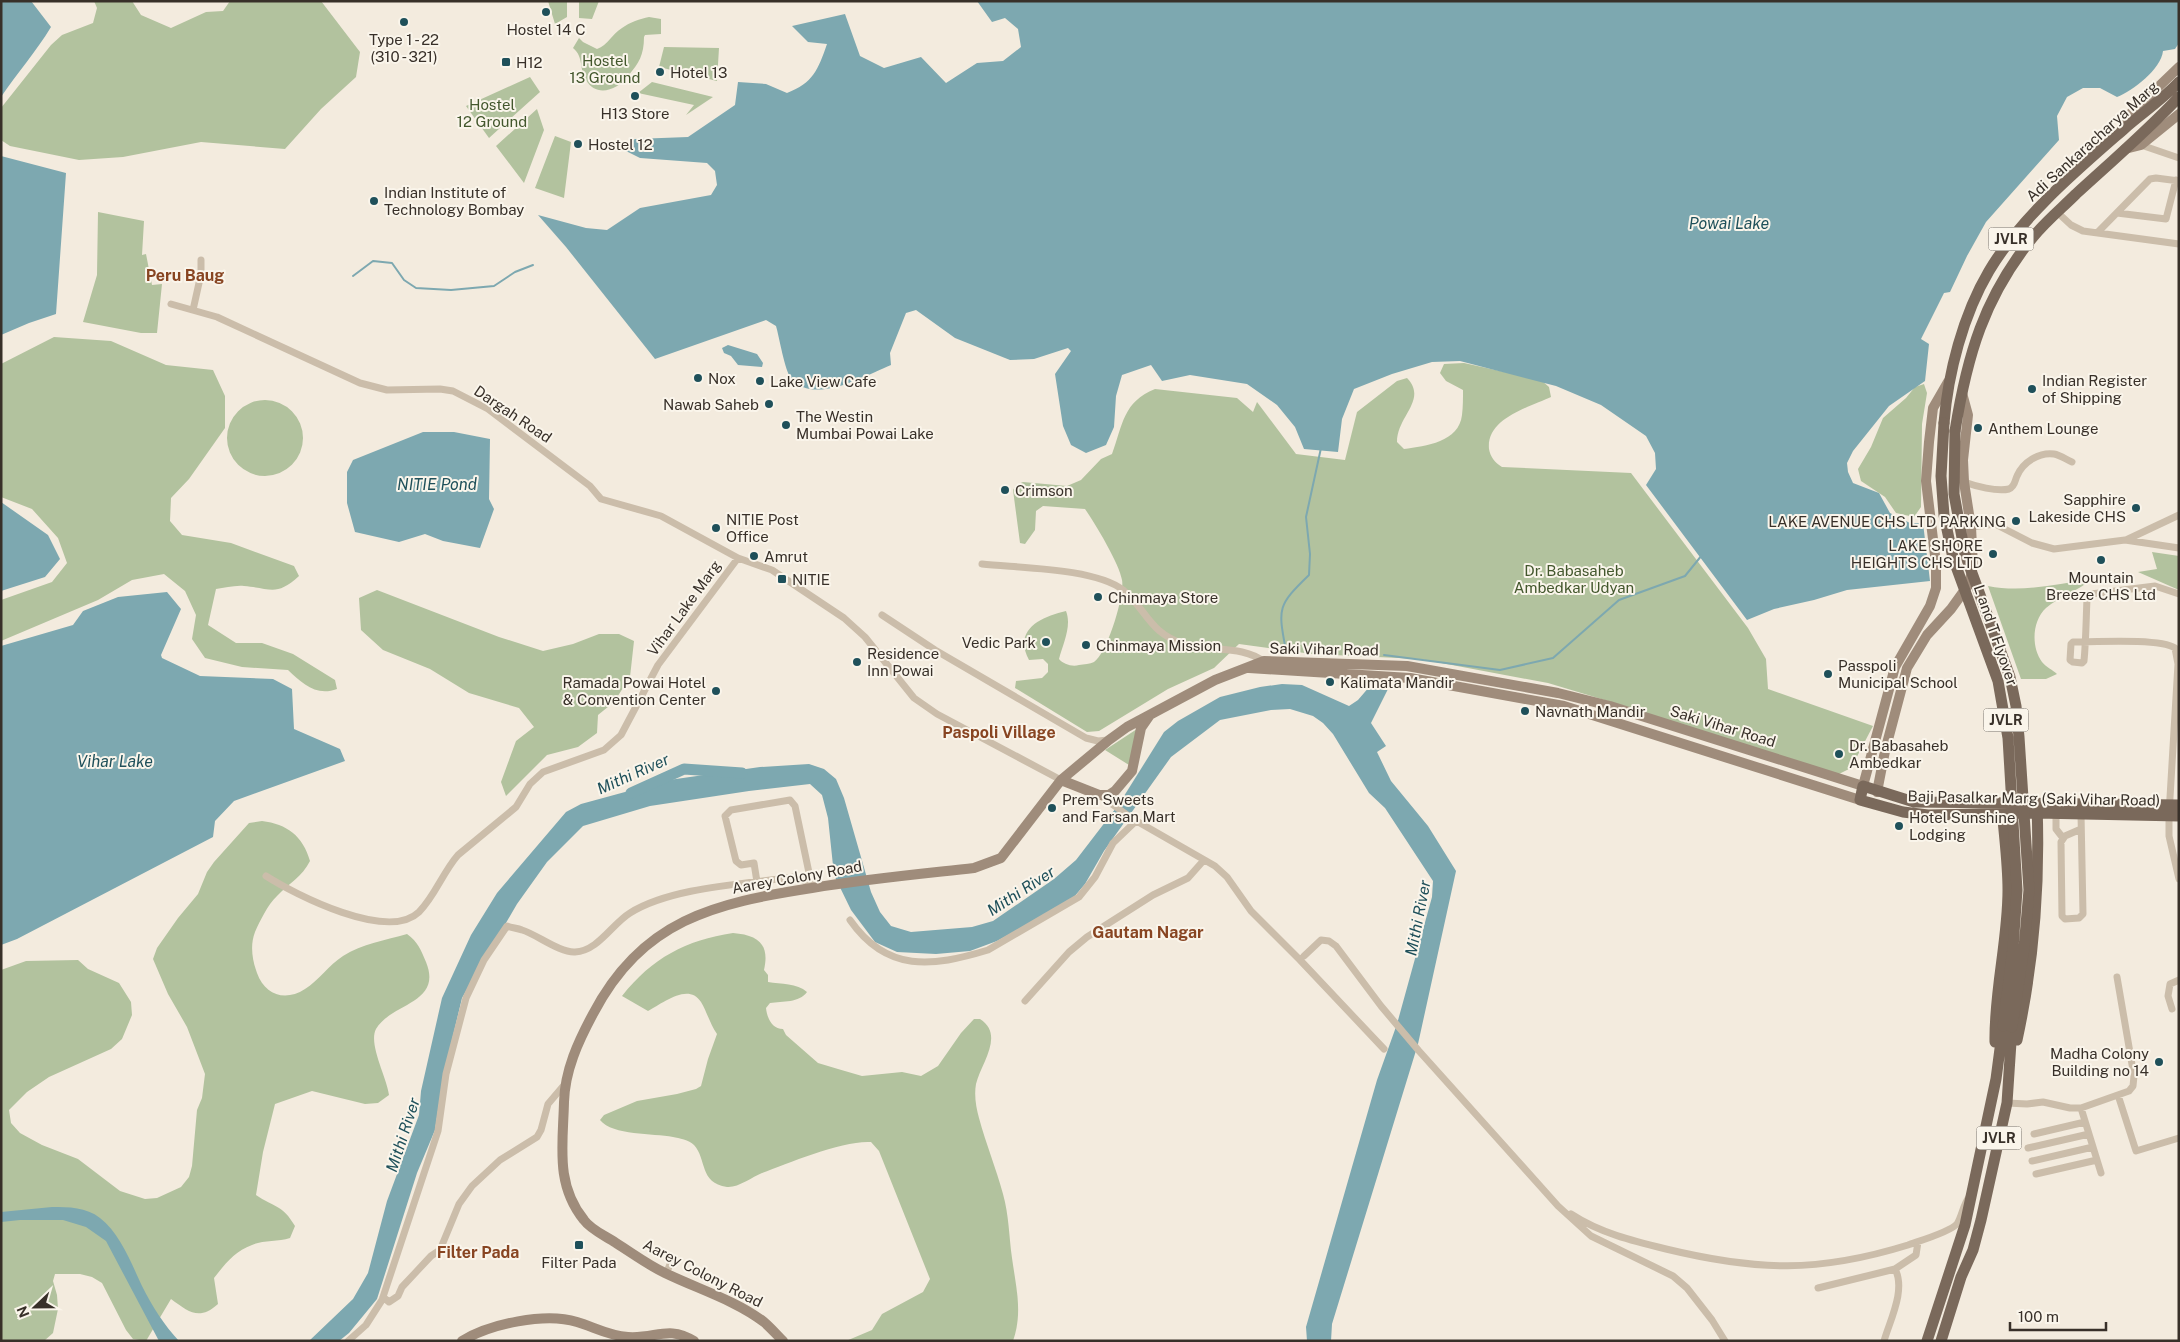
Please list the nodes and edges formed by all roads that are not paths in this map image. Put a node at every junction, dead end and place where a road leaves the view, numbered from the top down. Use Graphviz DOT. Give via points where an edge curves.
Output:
graph roads {
  1 [pos="2179,66"];
  2 [pos="2179,82"];
  3 [pos="2179,97"];
  4 [pos="2179,114"];
  5 [pos="2125,128"];
  6 [pos="2141,145"];
  7 [pos="2124,149"];
  8 [pos="2179,158"];
  9 [pos="2177,180"];
  10 [pos="2057,212"];
  11 [pos="2117,213"];
  12 [pos="2098,232"];
  13 [pos="2179,244"];
  14 [pos="201,260"];
  15 [pos="171,304"];
  16 [pos="194,310"];
  17 [pos="1948,382"];
  18 [pos="1961,392"];
  19 [pos="2072,462"];
  20 [pos="1964,482"];
  21 [pos="2179,515"];
  22 [pos="1971,527"];
  23 [pos="2125,540"];
  24 [pos="2179,548"];
  25 [pos="738,558"];
  26 [pos="982,564"];
  27 [pos="2179,594"];
  28 [pos="882,615"];
  29 [pos="1379,665"];
  30 [pos="1265,666"];
  31 [pos="1248,668"];
  32 [pos="1432,670"];
  33 [pos="1378,676"];
  34 [pos="1429,682"];
  35 [pos="2177,702"];
  36 [pos="1151,713"];
  37 [pos="2177,714"];
  38 [pos="1109,740"];
  39 [pos="1793,764"];
  40 [pos="1788,777"];
  41 [pos="1061,780"];
  42 [pos="1863,786"];
  43 [pos="1877,792"];
  44 [pos="1099,795"];
  45 [pos="1860,800"];
  46 [pos="1875,804"];
  47 [pos="2002,808"];
  48 [pos="2037,808"];
  49 [pos="2174,810"];
  50 [pos="2056,813"];
  51 [pos="2081,814"];
  52 [pos="1134,820"];
  53 [pos="2081,829"];
  54 [pos="2063,838"];
  55 [pos="1204,860"];
  56 [pos="2038,872"];
  57 [pos="2008,873"];
  58 [pos="266,876"];
  59 [pos="2179,879"];
  60 [pos="757,882"];
  61 [pos="812,888"];
  62 [pos="850,920"];
  63 [pos="1304,956"];
  64 [pos="2117,977"];
  65 [pos="2179,980"];
  66 [pos="1025,1001"];
  67 [pos="2172,1009"];
  68 [pos="2007,1026"];
  69 [pos="1384,1049"];
  70 [pos="2010,1055"];
  71 [pos="1996,1079"];
  72 [pos="565,1084"];
  73 [pos="2118,1095"];
  74 [pos="2007,1103"];
  75 [pos="2081,1108"];
  76 [pos="2086,1122"];
  77 [pos="2034,1134"];
  78 [pos="2089,1134"];
  79 [pos="2179,1138"];
  80 [pos="2093,1147"];
  81 [pos="2028,1148"];
  82 [pos="2097,1160"];
  83 [pos="2032,1161"];
  84 [pos="2101,1173"];
  85 [pos="2036,1174"];
  86 [pos="1971,1194"];
  87 [pos="1558,1206"];
  88 [pos="1918,1242"];
  89 [pos="671,1262"];
  90 [pos="1895,1269"];
  91 [pos="666,1274"];
  92 [pos="1818,1288"];
  93 [pos="383,1297"];
  94 [pos="348,1341"];
  95 [pos="462,1341"];
  96 [pos="694,1341"];
  97 [pos="783,1341"];
  98 [pos="1725,1341"];
  99 [pos="1884,1341"];
  100 [pos="1927,1341"];
  101 [pos="1941,1341"];
  1 -- 5 [label="main road" via="2128,116"];
  2 -- 5 [label="main road, Adi Sankaracharya Marg / JVLR"];
  3 -- 7 [label="main road, Adi Sankaracharya Marg / JVLR"];
  4 -- 6 [label="main road"];
  5 -- 17 [label="main road, Adi Sankaracharya Marg / JVLR" via="2032,214 2004,249 1970,308"];
  6 -- 7 [label="main road"];
  6 -- 8 [label="street"];
  7 -- 10 [label="main road, Adi Sankaracharya Marg / JVLR"];
  9 -- 11 [label="street" via="2150,179"];
  9 -- 11 [label="street" via="2166,219"];
  10 -- 12 [label="street" via="2083,231"];
  10 -- 18 [label="main road, Adi Sankaracharya Marg / JVLR" via="2012,265 1993,297 1972,349"];
  11 -- 12 [label="street"];
  12 -- 13 [label="street"];
  14 -- 16 [label="street"];
  15 -- 16 [label="street, Dargah Road"];
  16 -- 25 [label="street, Dargah Road" via="217,317 360,382 387,390 453,391 488,410 590,486 601,499 661,516"];
  17 -- 42 [label="main road" via="1934,408 1926,480 1936,588 1930,606 1895,667"];
  17 -- 68 [label="main road, L and T Flyover / JVLR, bridge" via="1941,476 1944,515 1953,558 1998,681 2008,738 2017,890"];
  18 -- 20 [label="main road" via="1968,415"];
  18 -- 68 [label="main road, L and T Flyover / JVLR, bridge" via="1955,431 1954,494 1965,554 2010,677 2019,729 2028,890 2024,948"];
  19 -- 20 [label="street" via="2055,454 2034,458 2020,469 2009,489 1982,488"];
  20 -- 22 [label="main road"];
  21 -- 23 [label="street"];
  22 -- 23 [label="street" via="1996,524 2054,549"];
  22 -- 43 [label="main road" via="1973,566 1969,584 1927,635 1907,668"];
  23 -- 24 [label="street"];
  25 -- 41 [label="street" via="772,570 844,618 865,637 914,698"];
  25 -- 58 [label="street, Vihar Lake Marg" via="658,665 621,735 604,750 543,772 536,778 516,807 450,863 418,913 387,922 352,916 289,891"];
  26 -- 30 [label="street" via="1086,575 1110,583 1123,591 1160,633 1184,644 1248,654"];
  27 -- 35 [label="street" via="2155,586 2091,594 2087,599 2089,642 2162,642 2175,648"];
  28 -- 38 [label="street" via="935,650 1086,738"];
  29 -- 30 [label="main road, Saki Vihar Road"];
  29 -- 32 [label="main road, Saki Vihar Road"];
  29 -- 33 [label="main road"];
  30 -- 31 [label="main road, Saki Vihar Road"];
  30 -- 33 [label="main road, Saki Vihar Road"];
  31 -- 36 [label="main road, Aarey Colony Road" via="1221,677"];
  32 -- 34 [label="main road"];
  32 -- 39 [label="main road, Saki Vihar Road" via="1610,706"];
  33 -- 34 [label="main road, Saki Vihar Road"];
  34 -- 40 [label="main road, Saki Vihar Road" via="1564,706"];
  35 -- 37 [label="street"];
  36 -- 38 [label="main road, Aarey Colony Road"];
  36 -- 44 [label="main road" via="1141,728 1132,771 1115,791"];
  37 -- 49 [label="street"];
  38 -- 41 [label="main road, Aarey Colony Road"];
  39 -- 40 [label="main road"];
  39 -- 42 [label="main road, Saki Vihar Road"];
  40 -- 45 [label="main road, Saki Vihar Road"];
  41 -- 44 [label="main road"];
  41 -- 61 [label="main road, Aarey Colony Road" via="1001,858 974,868"];
  42 -- 43 [label="main road, Baji Pasalkar Marg (Saki Vihar Road)"];
  42 -- 45 [label="main road"];
  43 -- 46 [label="main road"];
  43 -- 47 [label="main road, Baji Pasalkar Marg (Saki Vihar Road)" via="1914,802"];
  44 -- 52 [label="street"];
  45 -- 46 [label="main road, Baji Pasalkar Marg (Saki Vihar Road)"];
  46 -- 47 [label="main road, Baji Pasalkar Marg (Saki Vihar Road)" via="1928,815"];
  47 -- 48 [label="main road, Baji Pasalkar Marg (Saki Vihar Road)"];
  47 -- 57 [label="main road"];
  48 -- 49 [label="main road, Baji Pasalkar Marg (Saki Vihar Road)"];
  48 -- 50 [label="main road, Baji Pasalkar Marg (Saki Vihar Road)"];
  48 -- 56 [label="main road"];
  49 -- 51 [label="main road, Baji Pasalkar Marg (Saki Vihar Road)"];
  49 -- 59 [label="street" via="2169,836"];
  50 -- 51 [label="main road, Baji Pasalkar Marg (Saki Vihar Road)"];
  50 -- 54 [label="street" via="2056,829"];
  51 -- 53 [label="street"];
  52 -- 55 [label="street"];
  52 -- 62 [label="street" via="1112,844 1095,877 1079,897 972,956 924,963 907,961 875,948"];
  53 -- 54 [label="street"];
  53 -- 54 [label="street" via="2083,914 2079,918 2065,919 2062,916 2060,846"];
  55 -- 66 [label="street" via="1188,878 1153,895 1088,937 1069,952"];
  55 -- 69 [label="street" via="1227,877 1251,911"];
  56 -- 57 [label="main road"];
  56 -- 70 [label="main road" via="2033,949 2018,1039"];
  57 -- 71 [label="main road" via="1994,1015"];
  60 -- 61 [label="street" via="794,877"];
  60 -- 61 [label="street" via="754,863 741,865 736,862 725,816 731,810 790,800 795,806"];
  60 -- 93 [label="street" via="671,896 645,905 629,913 601,939 577,952 507,926 484,960 466,998 446,1074 438,1131"];
  61 -- 72 [label="main road, Aarey Colony Road" via="756,896 714,908 678,924 645,947 621,969 596,1009 578,1044"];
  63 -- 87 [label="street" via="1321,940 1336,946 1419,1051"];
  64 -- 73 [label="street" via="2134,1076 2129,1091"];
  65 -- 67 [label="street" via="2170,984 2168,996"];
  68 -- 70 [label="main road, L and T Flyover / JVLR"];
  68 -- 71 [label="main road, L and T Flyover / JVLR"];
  70 -- 74 [label="main road, JVLR"];
  71 -- 86 [label="main road, JVLR"];
  72 -- 91 [label="main road, Aarey Colony Road" via="562,1159 564,1183 573,1205 586,1223"];
  72 -- 93 [label="street" via="548,1104 537,1137 500,1160 472,1186 459,1204 440,1250 431,1256 398,1296 388,1302"];
  73 -- 75 [label="street"];
  73 -- 79 [label="street" via="2136,1151"];
  74 -- 75 [label="street" via="2043,1102"];
  74 -- 101 [label="main road, JVLR" via="1973,1250"];
  75 -- 76 [label="street"];
  76 -- 77 [label="street"];
  76 -- 78 [label="street"];
  78 -- 80 [label="street"];
  78 -- 81 [label="street"];
  80 -- 82 [label="street"];
  80 -- 83 [label="street"];
  82 -- 84 [label="street"];
  82 -- 85 [label="street"];
  86 -- 88 [label="street" via="1963,1205 1957,1224"];
  86 -- 100 [label="main road, JVLR" via="1959,1245"];
  87 -- 88 [label="street" via="1597,1229 1713,1261 1747,1265 1830,1264"];
  87 -- 98 [label="street" via="1591,1236 1673,1276 1688,1288"];
  88 -- 90 [label="street" via="1916,1256"];
  89 -- 91 [label="street"];
  90 -- 92 [label="street"];
  90 -- 99 [label="street" via="1899,1287"];
  91 -- 97 [label="main road, Aarey Colony Road" via="745,1310 765,1323"];
  93 -- 94 [label="street" via="366,1325"];
  95 -- 96 [label="main road" via="536,1317 576,1321 616,1335 646,1337 676,1332"];
}
